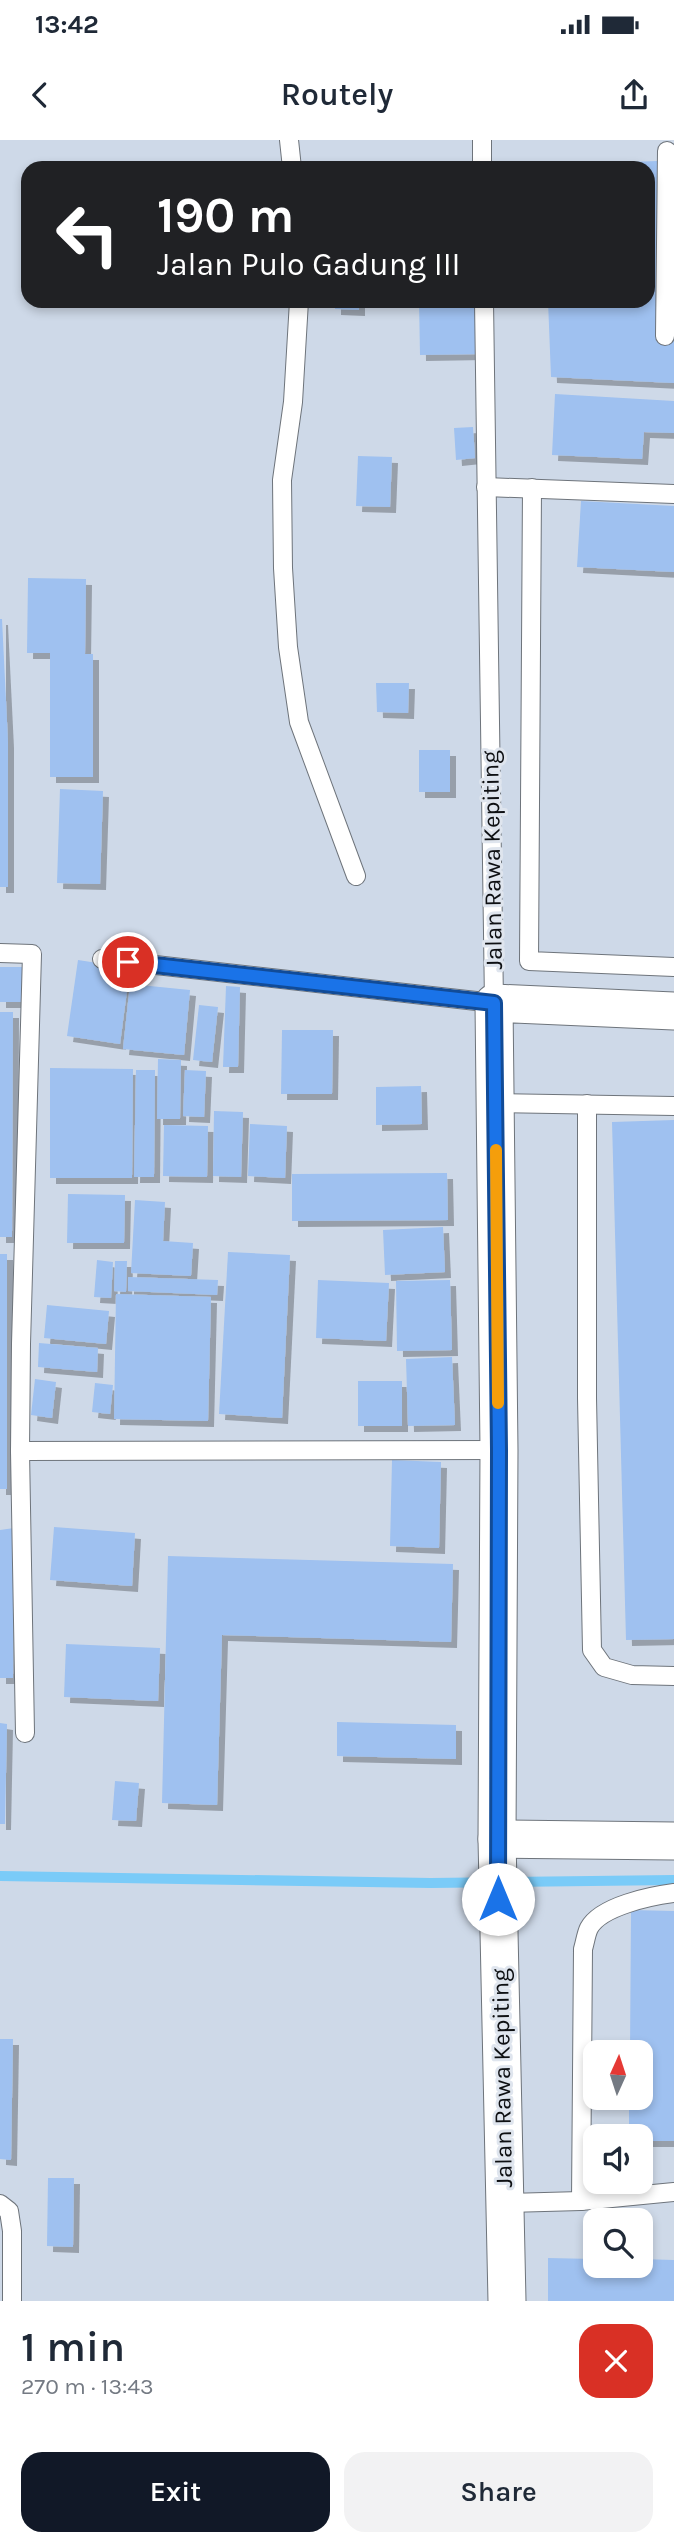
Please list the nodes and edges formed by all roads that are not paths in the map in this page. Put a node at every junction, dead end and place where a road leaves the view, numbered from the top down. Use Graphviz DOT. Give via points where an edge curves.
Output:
graph roads {
  1 [pos="289,140"];
  2 [pos="482,140"];
  3 [pos="666,149"];
  4 [pos="291,161"];
  5 [pos="482,161"];
  6 [pos="299,308"];
  7 [pos="484,308"];
  8 [pos="665,336"];
  9 [pos="486,487"];
  10 [pos="532,488"];
  11 [pos="674,494"];
  12 [pos="356,876"];
  13 [pos="0,953"];
  14 [pos="102,959"];
  15 [pos="674,967"];
  16 [pos="494,1003"];
  17 [pos="674,1011"];
  18 [pos="495,1103"];
  19 [pos="586,1104"];
  20 [pos="674,1106"];
  21 [pos="499,1450"];
  22 [pos="20,1451"];
  23 [pos="674,1676"];
  24 [pos="25,1733"];
  25 [pos="674,1841"];
  26 [pos="497,1849"];
  27 [pos="674,1893"];
  28 [pos="674,2192"];
  29 [pos="581,2201"];
  30 [pos="505,2203"];
  31 [pos="0,2204"];
  32 [pos="12,2301"];
  33 [pos="507,2301"];
  1 -- 4 [label="lane"];
  2 -- 5 [label="lane"];
  3 -- 8 [label="lane"];
  6 -- 12 [label="lane" via="282,480 288,648 299,722"];
  7 -- 9 [label="lane, Jalan Rawa Kepiting"];
  9 -- 10 [label="lane"];
  9 -- 16 [label="lane, Jalan Rawa Kepiting"];
  10 -- 11 [label="lane"];
  10 -- 15 [label="lane" via="529,961"];
  13 -- 22 [label="lane" via="32,954"];
  14 -- 16 [label="lane"];
  16 -- 17 [label="street"];
  16 -- 18 [label="street, Jalan Rawa Kepiting"];
  18 -- 19 [label="lane"];
  18 -- 21 [label="street, Jalan Rawa Kepiting"];
  19 -- 20 [label="lane"];
  19 -- 23 [label="lane" via="592,1650 604,1667 632,1675"];
  21 -- 22 [label="lane"];
  21 -- 26 [label="street, Jalan Rawa Kepiting"];
  22 -- 24 [label="lane"];
  25 -- 26 [label="street"];
  26 -- 30 [label="street, Jalan Rawa Kepiting"];
  27 -- 29 [label="lane" via="650,1896 603,1914 586,1938"];
  28 -- 29 [label="lane"];
  29 -- 30 [label="lane"];
  30 -- 33 [label="street, Jalan Rawa Kepiting"];
  31 -- 32 [label="lane" via="9,2211 12,2231"];
}
